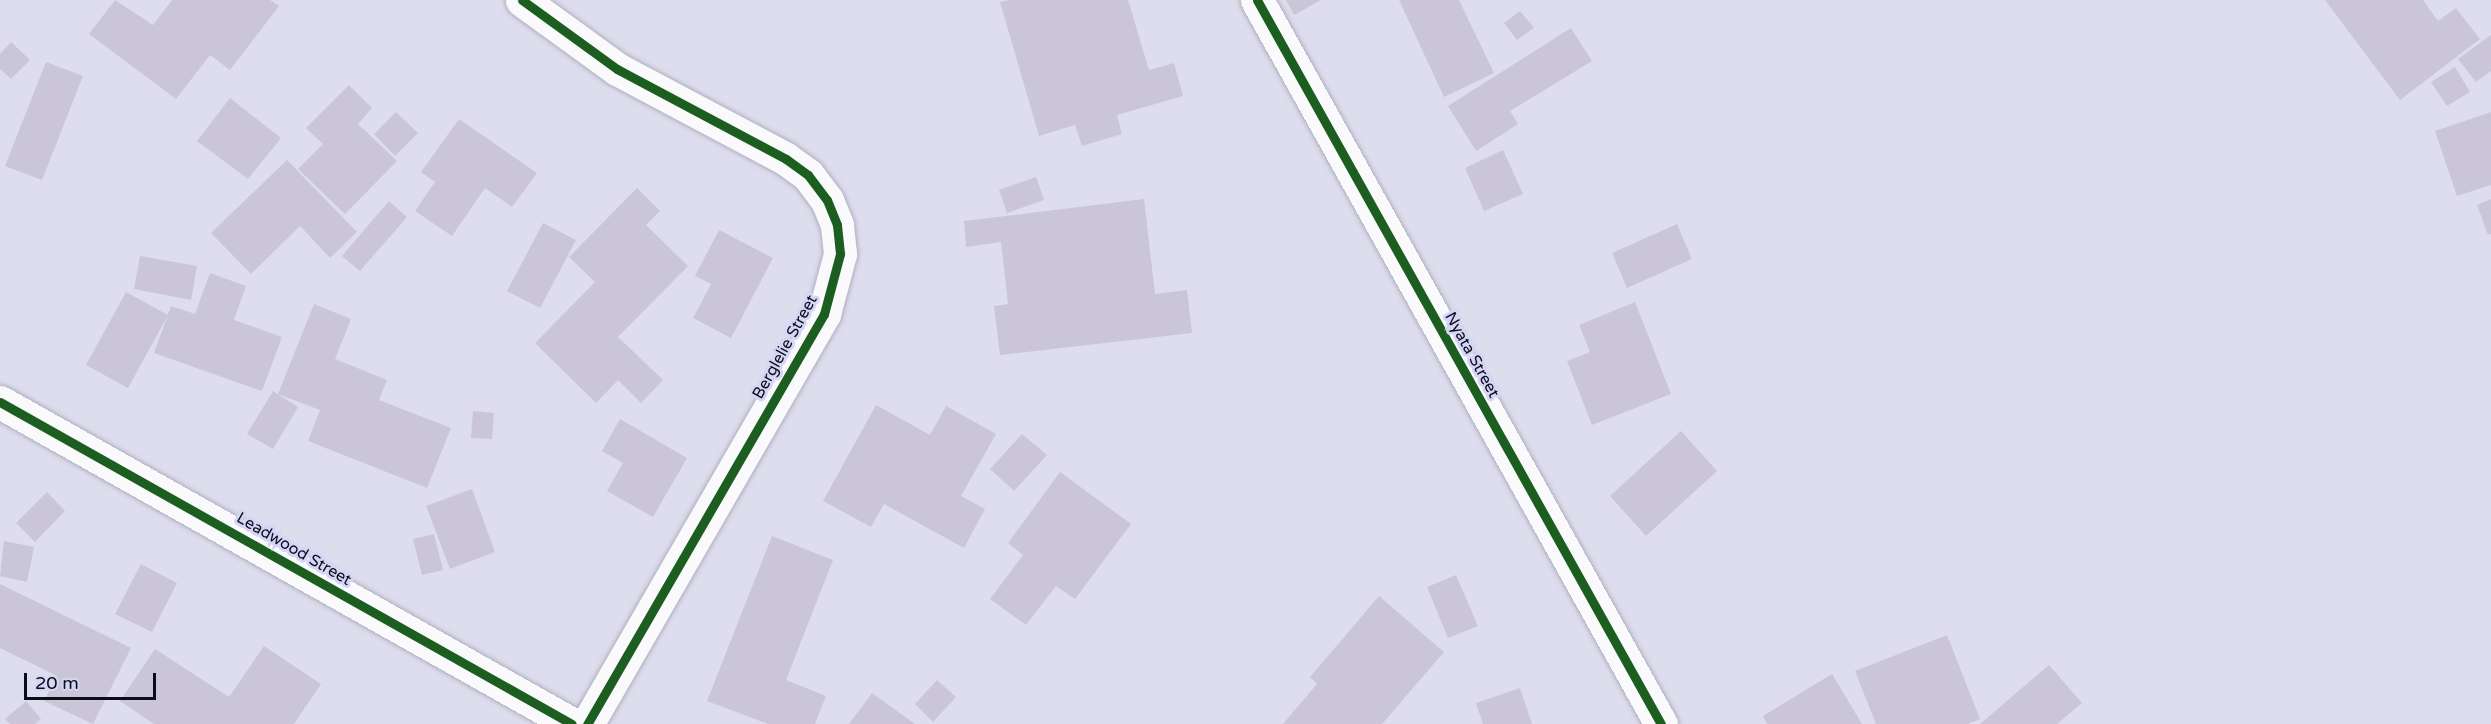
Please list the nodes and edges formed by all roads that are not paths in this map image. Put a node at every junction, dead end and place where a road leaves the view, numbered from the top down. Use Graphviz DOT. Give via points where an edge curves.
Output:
graph roads {
  1 [pos="522,0"];
  2 [pos="1257,0"];
  3 [pos="0,402"];
  4 [pos="572,724"];
  5 [pos="587,724"];
  6 [pos="1660,724"];
  1 -- 5 [label="street, Berglelie Street" via="617,69 786,159 808,175 826,200 837,225 840,254 824,314"];
  2 -- 6 [label="street, Nyata Street"];
  3 -- 4 [label="street, Leadwood Street"];
}
